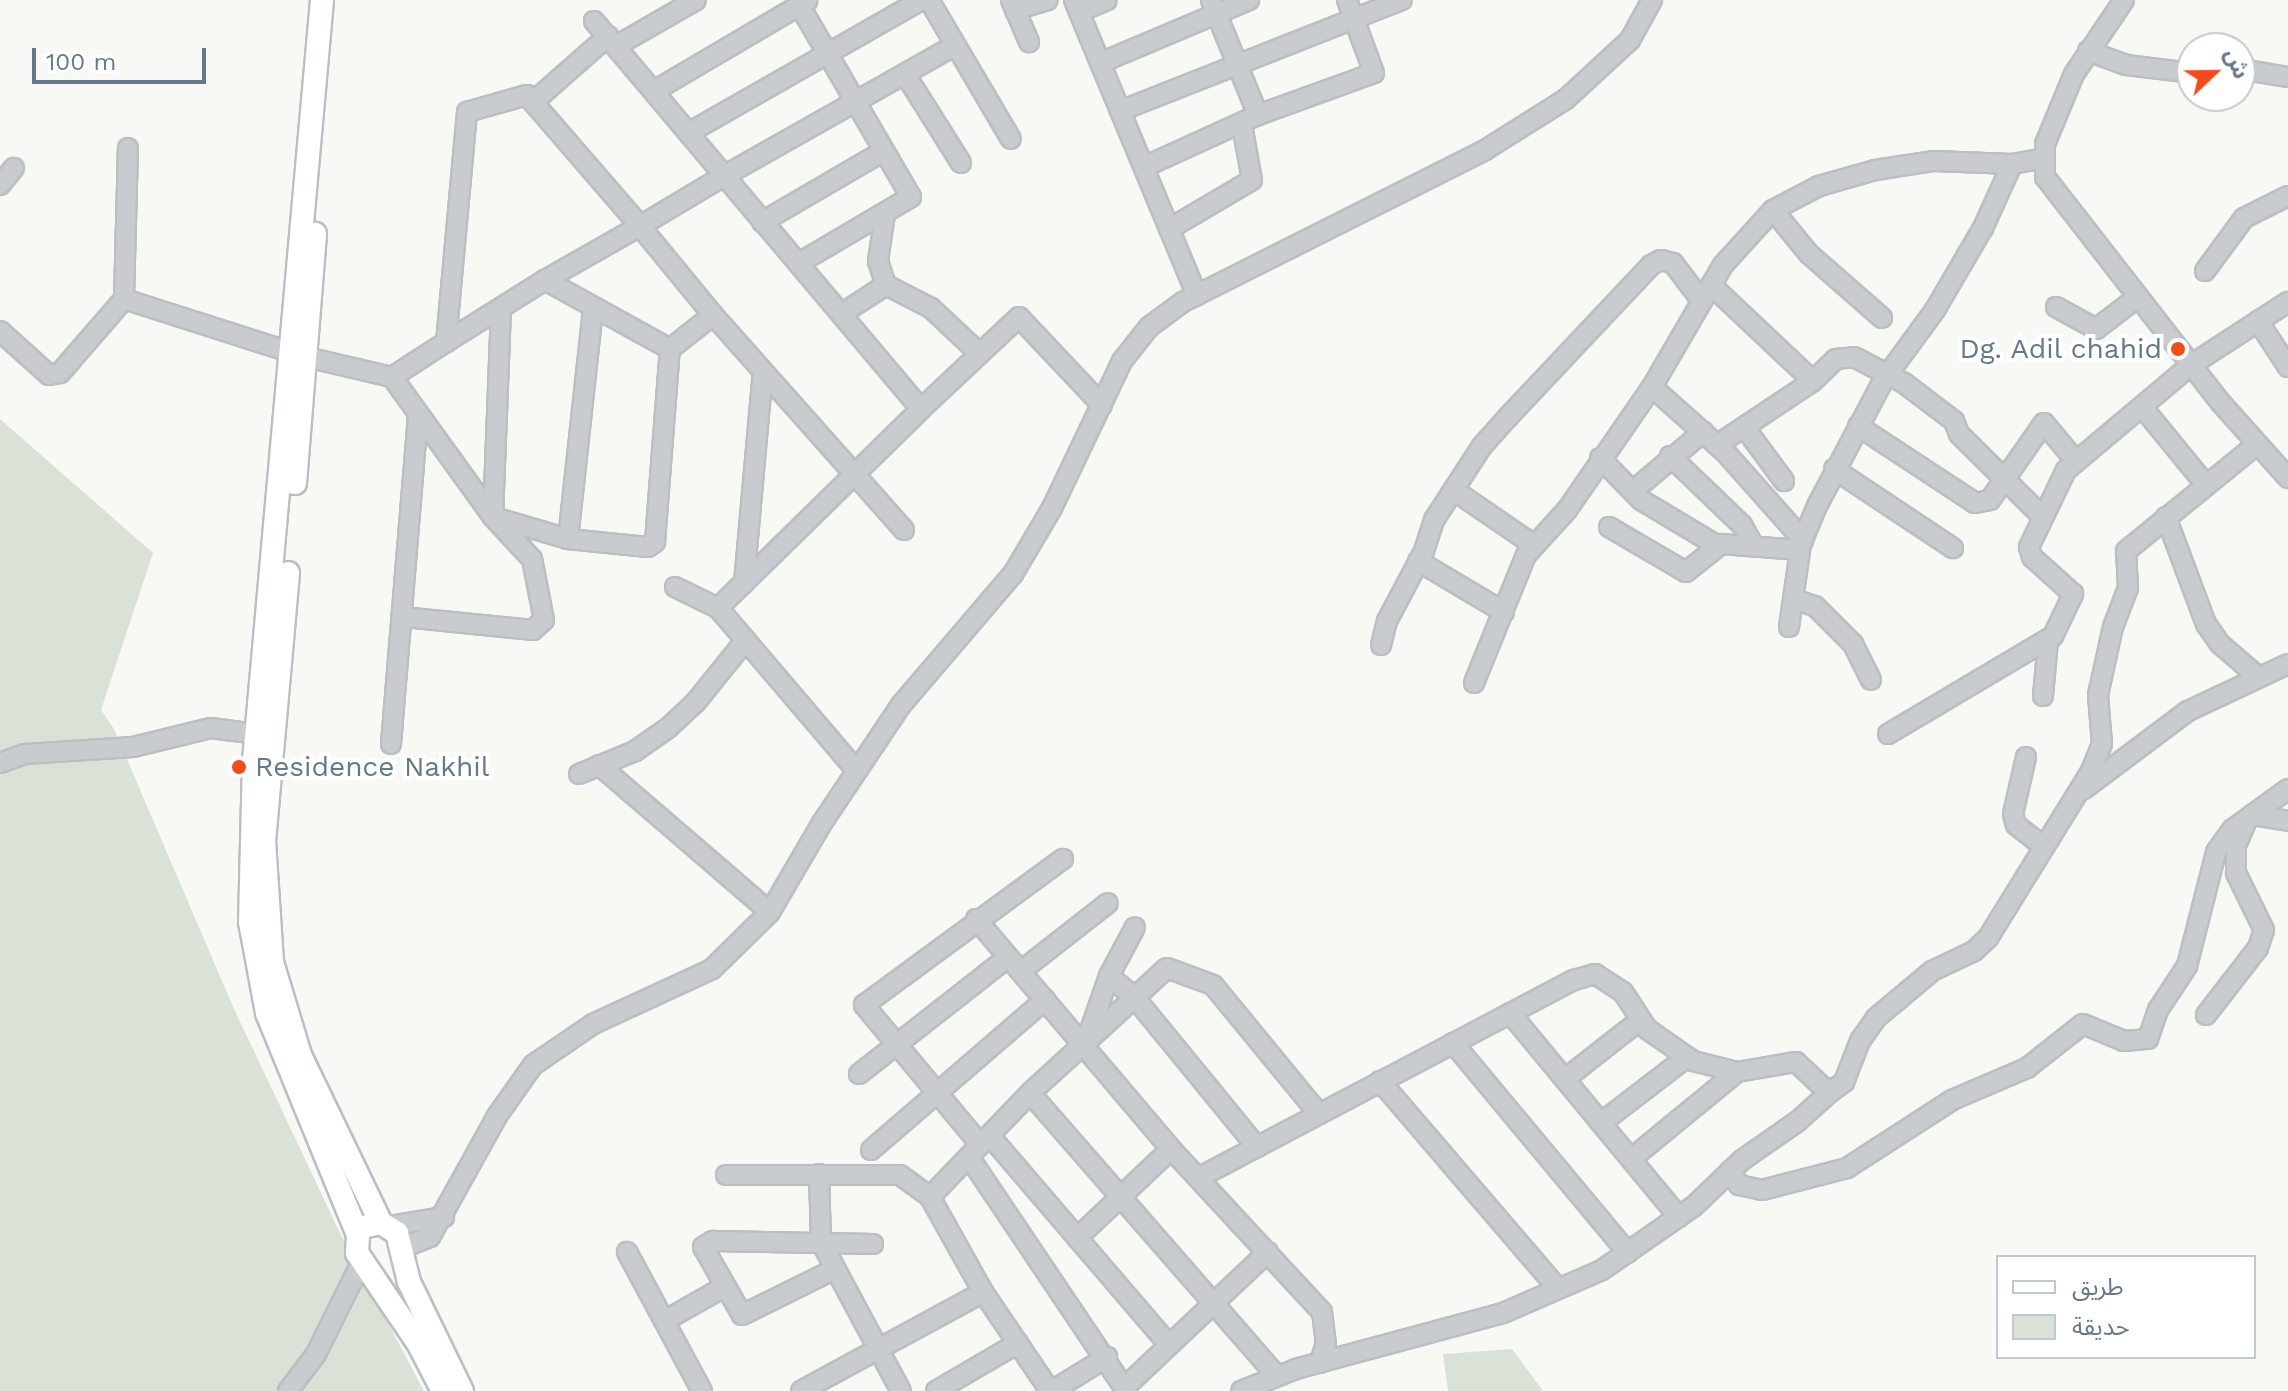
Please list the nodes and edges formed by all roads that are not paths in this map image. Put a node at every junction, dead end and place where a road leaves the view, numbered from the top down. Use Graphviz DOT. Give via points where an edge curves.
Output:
graph roads {
  1 [pos="322,0"];
  2 [pos="336,0"];
  3 [pos="696,0"];
  4 [pos="921,0"];
  5 [pos="929,0"];
  6 [pos="1048,0"];
  7 [pos="1107,0"];
  8 [pos="1249,0"];
  9 [pos="1347,0"];
  10 [pos="1402,0"];
  11 [pos="1652,0"];
  12 [pos="2124,0"];
  13 [pos="805,3"];
  14 [pos="1013,5"];
  15 [pos="1076,6"];
  16 [pos="1214,7"];
  17 [pos="1355,20"];
  18 [pos="594,21"];
  19 [pos="612,41"];
  20 [pos="1029,42"];
  21 [pos="954,46"];
  22 [pos="2088,51"];
  23 [pos="828,52"];
  24 [pos="1100,63"];
  25 [pos="1237,65"];
  26 [pos="2176,71"];
  27 [pos="2256,72"];
  28 [pos="905,74"];
  29 [pos="2288,77"];
  30 [pos="654,91"];
  31 [pos="533,102"];
  32 [pos="855,103"];
  33 [pos="1120,111"];
  34 [pos="1250,120"];
  35 [pos="690,132"];
  36 [pos="1011,139"];
  37 [pos="128,148"];
  38 [pos="884,151"];
  39 [pos="2041,159"];
  40 [pos="961,163"];
  41 [pos="2012,164"];
  42 [pos="1144,167"];
  43 [pos="14,168"];
  44 [pos="724,176"];
  45 [pos="0,185"];
  46 [pos="2288,196"];
  47 [pos="1773,210"];
  48 [pos="885,214"];
  49 [pos="762,222"];
  50 [pos="640,226"];
  51 [pos="1169,229"];
  52 [pos="799,263"];
  53 [pos="2205,271"];
  54 [pos="545,280"];
  55 [pos="886,285"];
  56 [pos="1706,293"];
  57 [pos="1197,295"];
  58 [pos="2138,297"];
  59 [pos="124,299"];
  60 [pos="2288,302"];
  61 [pos="2056,307"];
  62 [pos="593,308"];
  63 [pos="501,309"];
  64 [pos="843,313"];
  65 [pos="713,315"];
  66 [pos="1882,318"];
  67 [pos="2258,321"];
  68 [pos="0,331"];
  69 [pos="446,342"];
  70 [pos="670,349"];
  71 [pos="298,354"];
  72 [pos="980,354"];
  73 [pos="2191,365"];
  74 [pos="2288,367"];
  75 [pos="763,372"];
  76 [pos="1887,376"];
  77 [pos="392,377"];
  78 [pos="1813,381"];
  79 [pos="1652,387"];
  80 [pos="1102,405"];
  81 [pos="2143,408"];
  82 [pos="921,409"];
  83 [pos="418,414"];
  84 [pos="1858,426"];
  85 [pos="1745,428"];
  86 [pos="1710,439"];
  87 [pos="2257,444"];
  88 [pos="1670,456"];
  89 [pos="1600,458"];
  90 [pos="2074,459"];
  91 [pos="1834,469"];
  92 [pos="853,476"];
  93 [pos="2008,478"];
  94 [pos="2288,478"];
  95 [pos="1784,481"];
  96 [pos="2206,485"];
  97 [pos="1455,491"];
  98 [pos="1633,491"];
  99 [pos="2042,516"];
  100 [pos="493,517"];
  101 [pos="2166,517"];
  102 [pos="1609,527"];
  103 [pos="904,530"];
  104 [pos="568,539"];
  105 [pos="1752,543"];
  106 [pos="1534,545"];
  107 [pos="1802,545"];
  108 [pos="1718,546"];
  109 [pos="1953,548"];
  110 [pos="1418,561"];
  111 [pos="744,583"];
  112 [pos="675,587"];
  113 [pos="1793,599"];
  114 [pos="718,608"];
  115 [pos="1504,612"];
  116 [pos="402,617"];
  117 [pos="1789,627"];
  118 [pos="2048,640"];
  119 [pos="745,641"];
  120 [pos="1381,645"];
  121 [pos="2288,664"];
  122 [pos="2256,675"];
  123 [pos="1871,680"];
  124 [pos="1474,683"];
  125 [pos="2043,696"];
  126 [pos="256,734"];
  127 [pos="1888,734"];
  128 [pos="391,744"];
  129 [pos="2026,757"];
  130 [pos="0,763"];
  131 [pos="599,765"];
  132 [pos="856,770"];
  133 [pos="579,774"];
  134 [pos="2288,789"];
  135 [pos="2078,794"];
  136 [pos="2250,816"];
  137 [pos="2288,821"];
  138 [pos="2043,846"];
  139 [pos="1063,859"];
  140 [pos="1108,903"];
  141 [pos="770,912"];
  142 [pos="976,919"];
  143 [pos="1135,927"];
  144 [pos="1014,964"];
  145 [pos="1109,976"];
  146 [pos="1135,998"];
  147 [pos="1045,1000"];
  148 [pos="1510,1013"];
  149 [pos="2206,1015"];
  150 [pos="1639,1021"];
  151 [pos="1453,1043"];
  152 [pos="896,1046"];
  153 [pos="1084,1046"];
  154 [pos="1687,1057"];
  155 [pos="1737,1072"];
  156 [pos="859,1074"];
  157 [pos="1565,1079"];
  158 [pos="1380,1081"];
  159 [pos="938,1092"];
  160 [pos="1030,1093"];
  161 [pos="1829,1093"];
  162 [pos="1319,1114"];
  163 [pos="1601,1123"];
  164 [pos="980,1145"];
  165 [pos="1257,1147"];
  166 [pos="1171,1149"];
  167 [pos="871,1150"];
  168 [pos="1631,1159"];
  169 [pos="1730,1171"];
  170 [pos="819,1174"];
  171 [pos="726,1175"];
  172 [pos="1198,1178"];
  173 [pos="1032,1185"];
  174 [pos="930,1197"];
  175 [pos="1119,1197"];
  176 [pos="1002,1205"];
  177 [pos="444,1217"];
  178 [pos="1679,1217"];
  179 [pos="386,1225"];
  180 [pos="358,1235"];
  181 [pos="1077,1238"];
  182 [pos="821,1242"];
  183 [pos="873,1244"];
  184 [pos="399,1250"];
  185 [pos="627,1252"];
  186 [pos="1268,1252"];
  187 [pos="1628,1253"];
  188 [pos="366,1264"];
  189 [pos="835,1269"];
  190 [pos="1556,1286"];
  191 [pos="724,1287"];
  192 [pos="983,1292"];
  193 [pos="1212,1305"];
  194 [pos="666,1320"];
  195 [pos="1018,1343"];
  196 [pos="1168,1344"];
  197 [pos="879,1350"];
  198 [pos="1107,1357"];
  199 [pos="1320,1363"];
  200 [pos="1277,1376"];
  201 [pos="958,1386"];
  202 [pos="1125,1389"];
  203 [pos="288,1391"];
  204 [pos="443,1391"];
  205 [pos="462,1391"];
  206 [pos="702,1391"];
  207 [pos="801,1391"];
  208 [pos="901,1391"];
  209 [pos="936,1391"];
  210 [pos="1051,1391"];
  211 [pos="1241,1391"];
  1 -- 71 [label="main road"];
  2 -- 71 [label="main road"];
  3 -- 19 [label="street"];
  4 -- 23 [label="street"];
  5 -- 21 [label="street"];
  6 -- 14 [label="street"];
  7 -- 15 [label="street"];
  8 -- 16 [label="street"];
  9 -- 17 [label="street"];
  10 -- 17 [label="street"];
  11 -- 57 [label="street" via="1630,40 1609,63 1531,121 1419,185"];
  12 -- 22 [label="street"];
  13 -- 23 [label="street"];
  13 -- 30 [label="street"];
  14 -- 20 [label="street"];
  15 -- 24 [label="street"];
  16 -- 24 [label="street"];
  16 -- 25 [label="street"];
  17 -- 25 [label="street"];
  17 -- 34 [label="street" via="1374,73"];
  18 -- 19 [label="street"];
  19 -- 30 [label="street"];
  19 -- 31 [label="street"];
  21 -- 28 [label="street"];
  21 -- 36 [label="street"];
  22 -- 26 [label="street" via="2126,65"];
  22 -- 39 [label="street"];
  23 -- 32 [label="street"];
  23 -- 35 [label="street"];
  24 -- 33 [label="street"];
  25 -- 33 [label="street"];
  25 -- 34 [label="street"];
  27 -- 29 [label="street"];
  28 -- 32 [label="street"];
  28 -- 40 [label="street"];
  30 -- 35 [label="street"];
  31 -- 50 [label="street"];
  31 -- 69 [label="street" via="527,95 467,112"];
  32 -- 38 [label="street"];
  32 -- 44 [label="street"];
  33 -- 42 [label="street"];
  34 -- 42 [label="street"];
  34 -- 51 [label="street" via="1252,180"];
  35 -- 44 [label="street"];
  37 -- 59 [label="street"];
  38 -- 48 [label="street" via="911,197"];
  38 -- 49 [label="street"];
  39 -- 41 [label="street"];
  39 -- 58 [label="street" via="2053,191"];
  41 -- 47 [label="street" via="1934,161 1875,170 1819,186"];
  41 -- 76 [label="street" via="1971,249"];
  42 -- 51 [label="street"];
  43 -- 45 [label="street"];
  44 -- 49 [label="street"];
  44 -- 50 [label="street"];
  46 -- 53 [label="street" via="2258,206 2244,218"];
  47 -- 56 [label="street" via="1743,239"];
  47 -- 66 [label="street" via="1809,254"];
  48 -- 52 [label="street"];
  48 -- 55 [label="street" via="878,261"];
  49 -- 52 [label="street"];
  50 -- 54 [label="street"];
  50 -- 65 [label="street"];
  51 -- 57 [label="street"];
  52 -- 64 [label="street"];
  54 -- 62 [label="street"];
  54 -- 63 [label="street"];
  55 -- 64 [label="street"];
  55 -- 72 [label="street" via="931,308"];
  56 -- 78 [label="street"];
  56 -- 79 [label="street"];
  56 -- 97 [label="street" via="1673,263 1661,260 1651,265 1482,446"];
  57 -- 80 [label="street" via="1165,314 1134,343"];
  58 -- 61 [label="street" via="2096,329"];
  58 -- 73 [label="street"];
  59 -- 68 [label="street" via="60,373 49,375"];
  59 -- 71 [label="street"];
  60 -- 67 [label="street"];
  62 -- 70 [label="street"];
  62 -- 104 [label="street"];
  63 -- 69 [label="street"];
  63 -- 100 [label="street"];
  64 -- 82 [label="street"];
  65 -- 70 [label="street"];
  65 -- 75 [label="street"];
  67 -- 73 [label="street"];
  67 -- 74 [label="street"];
  69 -- 77 [label="street"];
  70 -- 104 [label="street" via="655,542 648,547"];
  71 -- 77 [label="street"];
  71 -- 126 [label="main road"];
  71 -- 179 [label="main road" via="264,841 267,917 272,962 300,1055"];
  72 -- 80 [label="street" via="1019,317"];
  72 -- 82 [label="street"];
  73 -- 81 [label="street"];
  73 -- 87 [label="street"];
  75 -- 92 [label="street"];
  75 -- 111 [label="street"];
  76 -- 78 [label="street" via="1844,356"];
  76 -- 84 [label="street"];
  76 -- 93 [label="street" via="1954,421 1959,434"];
  77 -- 83 [label="street"];
  78 -- 85 [label="street"];
  79 -- 86 [label="street"];
  79 -- 89 [label="street"];
  80 -- 132 [label="street" via="1013,574 930,668"];
  81 -- 90 [label="street"];
  81 -- 96 [label="street"];
  82 -- 92 [label="street"];
  83 -- 100 [label="street"];
  83 -- 116 [label="street"];
  84 -- 91 [label="street"];
  84 -- 93 [label="street" via="1975,503 1990,500"];
  85 -- 86 [label="street"];
  85 -- 95 [label="street"];
  86 -- 88 [label="street"];
  86 -- 107 [label="street"];
  87 -- 94 [label="street"];
  87 -- 96 [label="street"];
  88 -- 98 [label="street"];
  88 -- 105 [label="street" via="1742,525"];
  89 -- 98 [label="street"];
  89 -- 106 [label="street" via="1567,510"];
  90 -- 93 [label="street" via="2044,423"];
  90 -- 99 [label="street"];
  91 -- 107 [label="street"];
  91 -- 109 [label="street"];
  92 -- 103 [label="street"];
  92 -- 111 [label="street"];
  93 -- 99 [label="street"];
  96 -- 101 [label="street"];
  97 -- 106 [label="street"];
  97 -- 110 [label="street" via="1434,520"];
  98 -- 108 [label="street"];
  99 -- 118 [label="street" via="2030,552 2074,599"];
  100 -- 104 [label="street"];
  100 -- 116 [label="street" via="538,569 544,613 540,627"];
  101 -- 122 [label="street" via="2206,624 2220,644"];
  101 -- 135 [label="street" via="2125,554 2127,595 2113,627 2097,703 2102,744"];
  102 -- 108 [label="street" via="1686,572"];
  105 -- 107 [label="street"];
  105 -- 108 [label="street"];
  106 -- 115 [label="street" via="1516,572"];
  107 -- 113 [label="street"];
  110 -- 115 [label="street"];
  110 -- 120 [label="street" via="1392,608"];
  111 -- 114 [label="street"];
  112 -- 114 [label="street"];
  113 -- 117 [label="street"];
  113 -- 123 [label="street" via="1815,606 1853,644"];
  114 -- 119 [label="street"];
  115 -- 124 [label="street"];
  116 -- 128 [label="street"];
  118 -- 125 [label="street"];
  118 -- 127 [label="street"];
  119 -- 131 [label="street" via="668,728 635,751"];
  119 -- 132 [label="street"];
  121 -- 122 [label="street"];
  122 -- 135 [label="street" via="2188,711"];
  126 -- 130 [label="street" via="211,728 133,747 25,754"];
  126 -- 180 [label="main road" via="248,886 256,967 286,1065"];
  129 -- 138 [label="street" via="2013,814 2016,825"];
  131 -- 133 [label="street"];
  131 -- 141 [label="street"];
  132 -- 141 [label="street"];
  134 -- 136 [label="street"];
  135 -- 138 [label="street"];
  136 -- 137 [label="street"];
  136 -- 149 [label="street" via="2236,845 2236,873 2264,930 2252,956"];
  136 -- 169 [label="street" via="2216,852 2187,966 2158,1010 2148,1039 2124,1041 2083,1024 2027,1068 1952,1100 1847,1168 1762,1190 1739,1185"];
  138 -- 161 [label="street" via="1988,938 1974,951 1932,971 1876,1018 1860,1041 1844,1082"];
  139 -- 142 [label="street"];
  140 -- 144 [label="street"];
  141 -- 177 [label="street" via="712,969 593,1024 533,1065 497,1116"];
  142 -- 144 [label="street"];
  142 -- 152 [label="street" via="864,1005"];
  143 -- 145 [label="street"];
  144 -- 147 [label="street"];
  144 -- 152 [label="street"];
  145 -- 146 [label="street"];
  145 -- 153 [label="street"];
  146 -- 153 [label="street"];
  146 -- 162 [label="street" via="1167,968 1213,985"];
  146 -- 165 [label="street"];
  147 -- 153 [label="street"];
  147 -- 159 [label="street"];
  148 -- 150 [label="street" via="1595,974 1623,992"];
  148 -- 151 [label="street"];
  148 -- 157 [label="street"];
  150 -- 154 [label="street"];
  150 -- 157 [label="street"];
  151 -- 158 [label="street"];
  151 -- 187 [label="street"];
  152 -- 156 [label="street"];
  152 -- 159 [label="street"];
  153 -- 160 [label="street"];
  153 -- 166 [label="street"];
  154 -- 155 [label="street"];
  154 -- 163 [label="street"];
  155 -- 161 [label="street" via="1796,1062"];
  155 -- 168 [label="street"];
  157 -- 163 [label="street"];
  158 -- 162 [label="street"];
  158 -- 190 [label="street"];
  159 -- 164 [label="street"];
  159 -- 167 [label="street"];
  160 -- 164 [label="street"];
  160 -- 175 [label="street"];
  161 -- 169 [label="street"];
  162 -- 165 [label="street"];
  163 -- 168 [label="street"];
  164 -- 173 [label="street"];
  164 -- 174 [label="street"];
  164 -- 176 [label="street"];
  165 -- 172 [label="street"];
  166 -- 172 [label="street"];
  166 -- 175 [label="street"];
  168 -- 178 [label="street"];
  169 -- 178 [label="street"];
  170 -- 171 [label="street"];
  170 -- 174 [label="street" via="900,1175"];
  170 -- 182 [label="street"];
  172 -- 186 [label="street"];
  173 -- 176 [label="street"];
  173 -- 181 [label="street"];
  174 -- 192 [label="street"];
  175 -- 181 [label="street"];
  175 -- 193 [label="street"];
  176 -- 198 [label="street"];
  177 -- 179 [label="street"];
  177 -- 184 [label="street" via="430,1237"];
  178 -- 187 [label="street"];
  179 -- 180 [label="main road"];
  179 -- 184 [label="main road"];
  180 -- 188 [label="main road"];
  181 -- 196 [label="street"];
  182 -- 183 [label="street"];
  182 -- 189 [label="street"];
  182 -- 191 [label="street" via="707,1243 706,1257"];
  184 -- 188 [label="main road" via="388,1265"];
  184 -- 205 [label="main road"];
  185 -- 194 [label="street"];
  186 -- 193 [label="street"];
  186 -- 199 [label="street" via="1322,1312 1326,1343"];
  187 -- 190 [label="street" via="1602,1270"];
  188 -- 203 [label="street" via="316,1354"];
  188 -- 204 [label="main road"];
  189 -- 191 [label="street" via="746,1316"];
  189 -- 197 [label="street"];
  190 -- 199 [label="street" via="1503,1313"];
  191 -- 194 [label="street"];
  192 -- 195 [label="street"];
  192 -- 197 [label="street"];
  193 -- 196 [label="street"];
  193 -- 200 [label="street"];
  194 -- 206 [label="street"];
  195 -- 201 [label="street"];
  195 -- 210 [label="street"];
  196 -- 202 [label="street"];
  197 -- 207 [label="street"];
  197 -- 208 [label="street"];
  198 -- 202 [label="street"];
  198 -- 210 [label="street"];
  199 -- 200 [label="street"];
  200 -- 211 [label="street"];
  201 -- 209 [label="street"];
}
